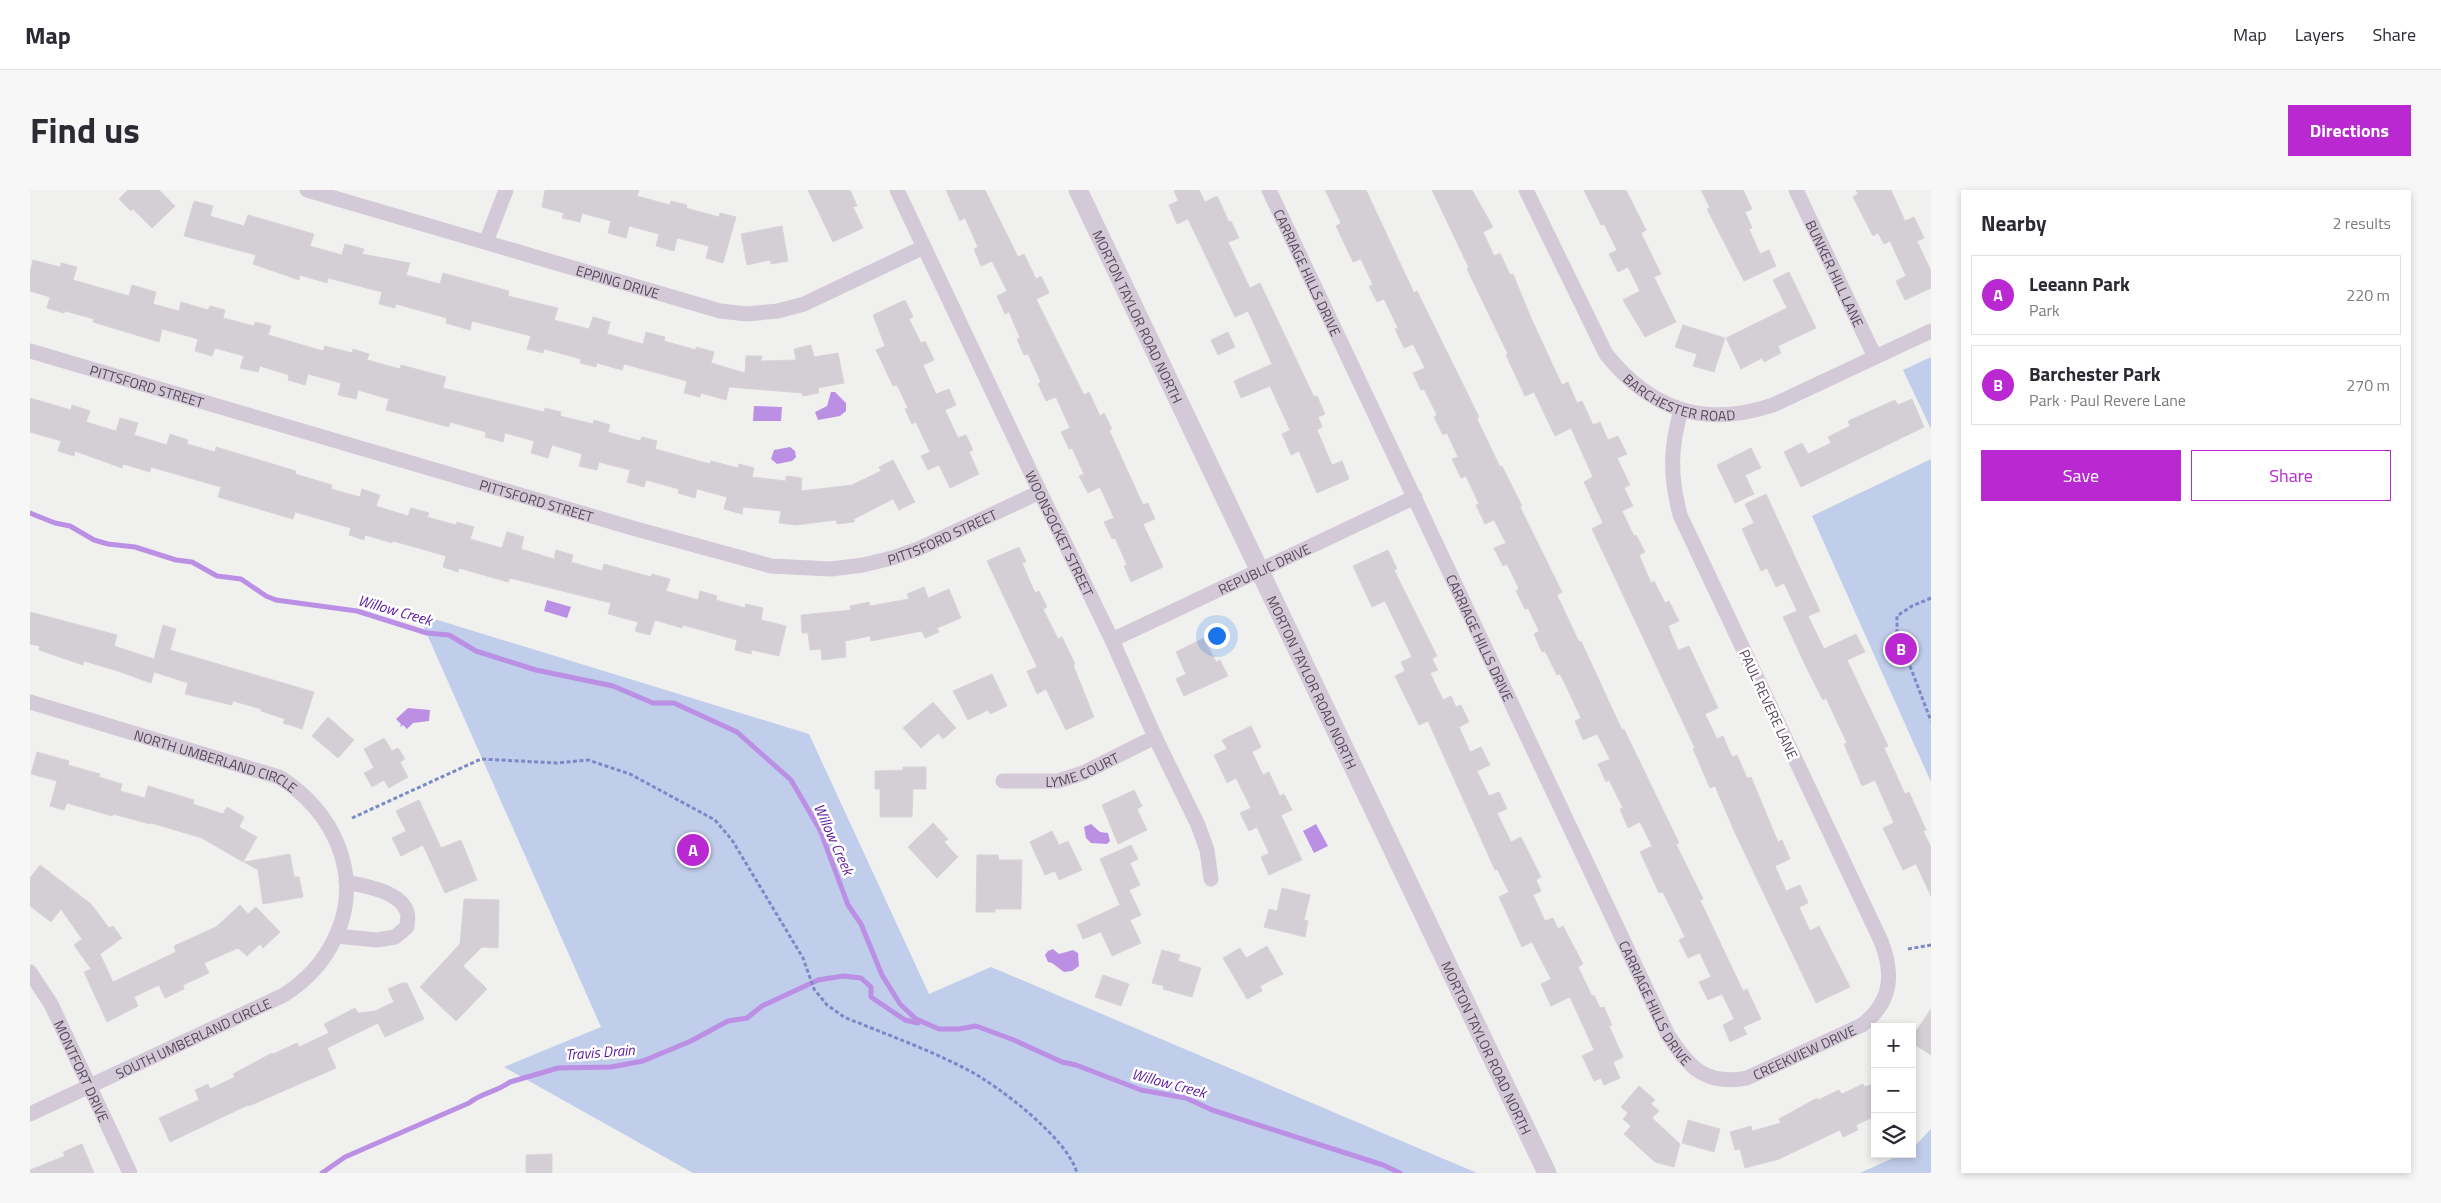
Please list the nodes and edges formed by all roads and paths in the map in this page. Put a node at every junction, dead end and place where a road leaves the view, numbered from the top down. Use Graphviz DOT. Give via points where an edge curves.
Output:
graph roads {
  1 [pos="307,190"];
  2 [pos="506,190"];
  3 [pos="897,190"];
  4 [pos="1078,190"];
  5 [pos="1270,190"];
  6 [pos="1526,190"];
  7 [pos="1796,190"];
  8 [pos="486,242"];
  9 [pos="924,247"];
  10 [pos="1931,331"];
  11 [pos="30,351"];
  12 [pos="1875,357"];
  13 [pos="1681,410"];
  14 [pos="1040,492"];
  15 [pos="1414,497"];
  16 [pos="1258,570"];
  17 [pos="1931,598"];
  18 [pos="1112,640"];
  19 [pos="30,702"];
  20 [pos="1931,721"];
  21 [pos="1155,737"];
  22 [pos="1003,781"];
  23 [pos="352,818"];
  24 [pos="1211,879"];
  25 [pos="346,882"];
  26 [pos="336,936"];
  27 [pos="1931,945"];
  28 [pos="1908,949"];
  29 [pos="30,972"];
  30 [pos="1886,994"];
  31 [pos="1706,1075"];
  32 [pos="88,1086"];
  33 [pos="30,1114"];
  34 [pos="130,1173"];
  35 [pos="1077,1173"];
  36 [pos="1547,1173"];
  1 -- 8 [label="street, EPPING DRIVE"];
  2 -- 8 [label="street"];
  3 -- 9 [label="street, WOONSOCKET STREET"];
  4 -- 16 [label="street, MORTON TAYLOR ROAD NORTH"];
  5 -- 15 [label="street, CARRIAGE HILLS DRIVE"];
  6 -- 13 [label="street, BARCHESTER ROAD" via="1606,354 1638,388"];
  7 -- 12 [label="street, BUNKER HILL LANE"];
  8 -- 9 [label="street, EPPING DRIVE" via="720,311 747,314 804,304"];
  9 -- 14 [label="street, WOONSOCKET STREET"];
  10 -- 12 [label="street, BARCHESTER ROAD"];
  11 -- 14 [label="street, PITTSFORD STREET" via="636,530 771,566 831,569 892,558"];
  12 -- 13 [label="street, BARCHESTER ROAD" via="1756,410 1714,415"];
  13 -- 30 [label="street, PAUL REVERE LANE" via="1671,461 1680,515 1881,941 1889,966"];
  14 -- 18 [label="street, WOONSOCKET STREET"];
  15 -- 16 [label="street, REPUBLIC DRIVE"];
  15 -- 31 [label="street, CARRIAGE HILLS DRIVE" via="1668,1036 1684,1060"];
  16 -- 18 [label="street, REPUBLIC DRIVE"];
  16 -- 36 [label="street, MORTON TAYLOR ROAD NORTH"];
  17 -- 20 [label="path" via="1897,616 1896,632"];
  18 -- 21 [label="street, WOONSOCKET STREET"];
  19 -- 25 [label="street, NORTH UMBERLAND CIRCLE" via="279,777 306,796 328,823 341,854"];
  21 -- 22 [label="street, LYME COURT" via="1083,773 1058,781"];
  21 -- 24 [label="street, WOONSOCKET STREET" via="1198,825 1207,850"];
  23 -- 35 [label="path" via="481,759 557,763 588,760 630,774 715,820 732,840 803,958 814,989 827,1005 844,1017 969,1070 1031,1114 1073,1161"];
  25 -- 26 [label="street, NORTH UMBERLAND CIRCLE" via="344,909"];
  25 -- 26 [label="street" via="384,892 402,902 408,914 407,927 395,937 377,940"];
  26 -- 32 [label="street, SOUTH UMBERLAND CIRCLE" via="320,965 284,995"];
  27 -- 28 [label="path"];
  29 -- 32 [label="street, MONTFORT DRIVE" via="52,1004"];
  30 -- 31 [label="street, CREEKVIEW DRIVE" via="1877,1010 1862,1024 1746,1078 1726,1080"];
  32 -- 33 [label="street, SOUTH UMBERLAND CIRCLE"];
  32 -- 34 [label="street, MONTFORT DRIVE"];
}
